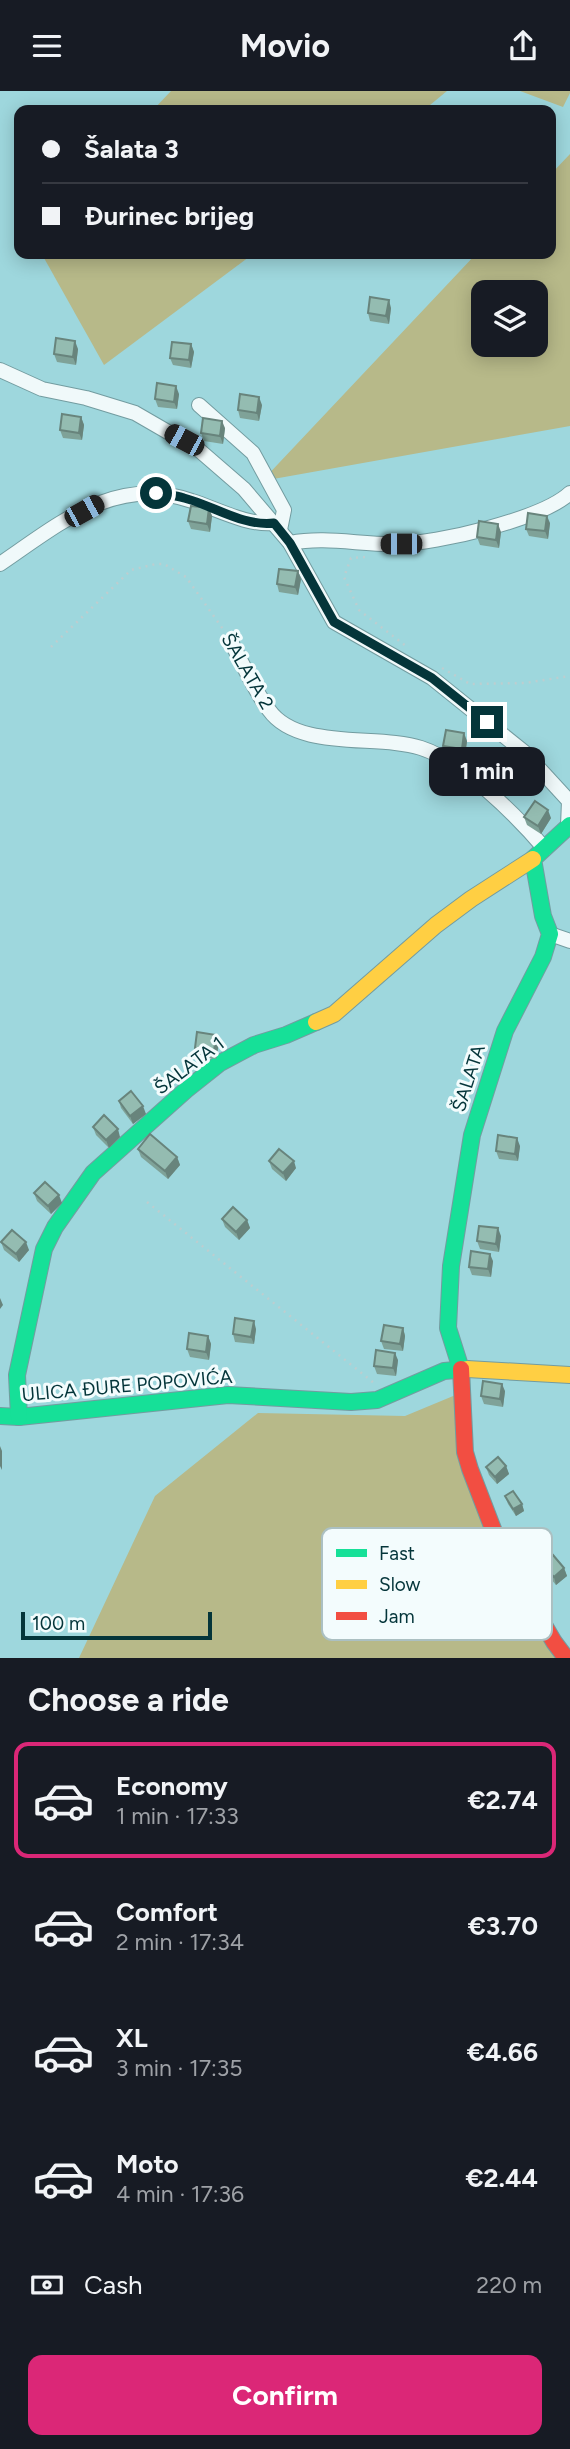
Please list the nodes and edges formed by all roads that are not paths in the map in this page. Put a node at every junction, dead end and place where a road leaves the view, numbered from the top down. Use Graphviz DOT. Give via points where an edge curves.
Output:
graph roads {
  1 [pos="0,370"];
  2 [pos="199,405"];
  3 [pos="570,493"];
  4 [pos="277,526"];
  5 [pos="290,543"];
  6 [pos="0,564"];
  7 [pos="232,644"];
  8 [pos="569,826"];
  9 [pos="539,854"];
  10 [pos="550,934"];
  11 [pos="570,941"];
  12 [pos="461,1369"];
  13 [pos="570,1375"];
  14 [pos="0,1416"];
  15 [pos="19,1417"];
  16 [pos="493,1528"];
  17 [pos="552,1639"];
  18 [pos="566,1658"];
  1 -- 4 [label="street" via="42,389 135,413 184,440 227,473"];
  2 -- 4 [label="street" via="253,453 284,510"];
  3 -- 5 [label="street" via="523,516 428,541 386,544 324,539"];
  4 -- 5 [label="street"];
  4 -- 6 [label="street" via="183,498 125,494 78,514"];
  5 -- 8 [label="street" via="334,622 432,678 524,752 569,801"];
  7 -- 9 [label="street, ŠALATA 2" via="268,710 282,723 320,737 400,743 431,751 462,770 530,831"];
  8 -- 9 [label="street"];
  9 -- 10 [label="street" via="543,916"];
  9 -- 15 [label="street, ŠALATA 1" via="436,925 334,1014 220,1063 93,1173 44,1249 17,1375"];
  10 -- 11 [label="street"];
  10 -- 12 [label="street, ŠALATA" via="505,1031 472,1135 451,1266 448,1328"];
  12 -- 13 [label="street, ULICA ĐURE POPOVIĆA"];
  12 -- 15 [label="street, ULICA ĐURE POPOVIĆA" via="444,1371 377,1401 228,1395"];
  12 -- 16 [label="street, ŠALATA" via="465,1452"];
  14 -- 15 [label="street, ULICA ĐURE POPOVIĆA"];
  17 -- 18 [label="street, ŠALATA"];
}
